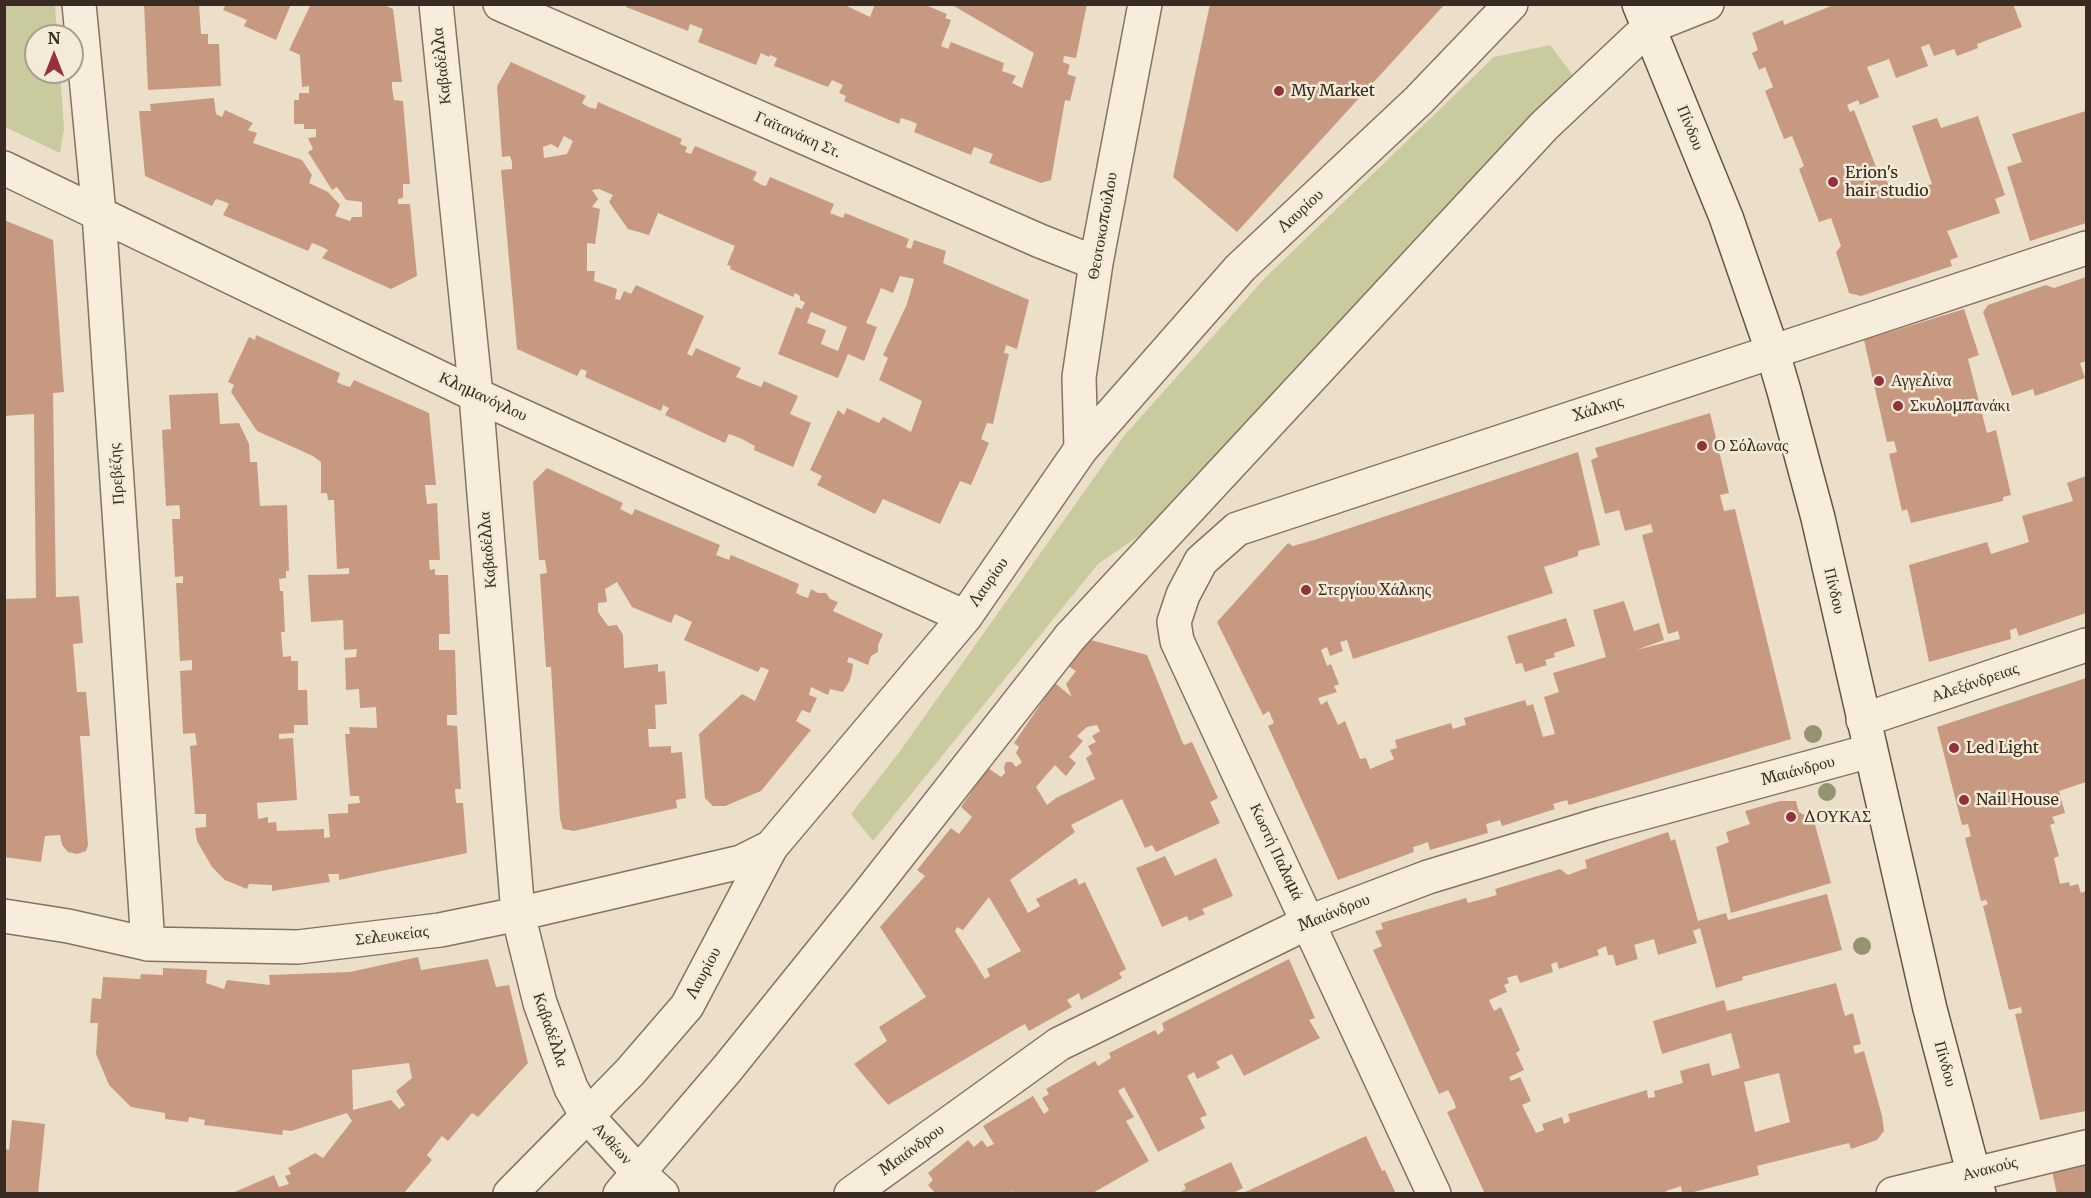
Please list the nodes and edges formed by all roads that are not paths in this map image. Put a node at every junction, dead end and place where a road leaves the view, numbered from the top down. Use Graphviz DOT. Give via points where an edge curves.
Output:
graph roads {
  1 [pos="79,4"];
  2 [pos="436,4"];
  3 [pos="500,4"];
  4 [pos="1145,4"];
  5 [pos="1511,4"];
  6 [pos="1707,4"];
  7 [pos="1644,16"];
  8 [pos="4,168"];
  9 [pos="99,213"];
  10 [pos="2086,248"];
  11 [pos="1096,263"];
  12 [pos="1773,350"];
  13 [pos="476,395"];
  14 [pos="1081,449"];
  15 [pos="965,616"];
  16 [pos="1177,641"];
  17 [pos="2086,645"];
  18 [pos="1867,736"];
  19 [pos="771,847"];
  20 [pos="518,914"];
  21 [pos="4,916"];
  22 [pos="1309,922"];
  23 [pos="148,944"];
  24 [pos="571,1088"];
  25 [pos="587,1116"];
  26 [pos="2086,1147"];
  27 [pos="1976,1183"];
  28 [pos="640,1187"];
  29 [pos="510,1194"];
  30 [pos="851,1194"];
  31 [pos="1434,1194"];
  32 [pos="1893,1194"];
  1 -- 9 [label="street, Πρεβέζης"];
  2 -- 13 [label="street, Καβαδέλλα"];
  3 -- 11 [label="street, Γαϊτανάκη Στ."];
  4 -- 11 [label="street, Θεοτοκοπούλου"];
  5 -- 14 [label="street, Λαυρίου" via="1419,100 1240,268"];
  6 -- 7 [label="street"];
  7 -- 12 [label="street, Πίνδου" via="1726,217"];
  7 -- 28 [label="street" via="1070,637 727,1069"];
  8 -- 9 [label="street, Κλημανόγλου"];
  9 -- 13 [label="street, Κλημανόγλου"];
  9 -- 23 [label="street, Πρεβέζης"];
  10 -- 12 [label="street, Χάλκης"];
  11 -- 14 [label="street, Θεοτοκοπούλου" via="1079,378"];
  12 -- 16 [label="street, Χάλκης" via="1237,529 1201,561 1174,621"];
  12 -- 18 [label="street, Πίνδου" via="1818,518"];
  13 -- 15 [label="street, Κλημανόγλου"];
  13 -- 20 [label="street, Καβαδέλλα"];
  14 -- 15 [label="street, Λαυρίου"];
  15 -- 19 [label="street, Λαυρίου"];
  16 -- 22 [label="street, Κωστή Παλαμά"];
  17 -- 18 [label="street, Αλεξάνδρειας"];
  18 -- 22 [label="street, Μαιάνδρου" via="1428,877"];
  18 -- 27 [label="street, Πίνδου" via="1930,1009"];
  19 -- 20 [label="street, Σελευκείας" via="741,862"];
  19 -- 25 [label="street, Λαυρίου" via="687,1006"];
  20 -- 23 [label="street, Σελευκείας" via="440,930 298,947"];
  20 -- 24 [label="street, Καβαδέλλα" via="540,1003"];
  21 -- 23 [label="street, Σελευκείας"];
  22 -- 30 [label="street, Μαιάνδρου" via="1059,1044"];
  22 -- 31 [label="street, Κωστή Παλαμά"];
  24 -- 25 [label="street, Ανθέων"];
  25 -- 28 [label="street, Ανθέων"];
  25 -- 29 [label="street, Λαυρίου"];
  26 -- 27 [label="street, Ανακούς"];
  27 -- 32 [label="street, Ανακούς"];
}
